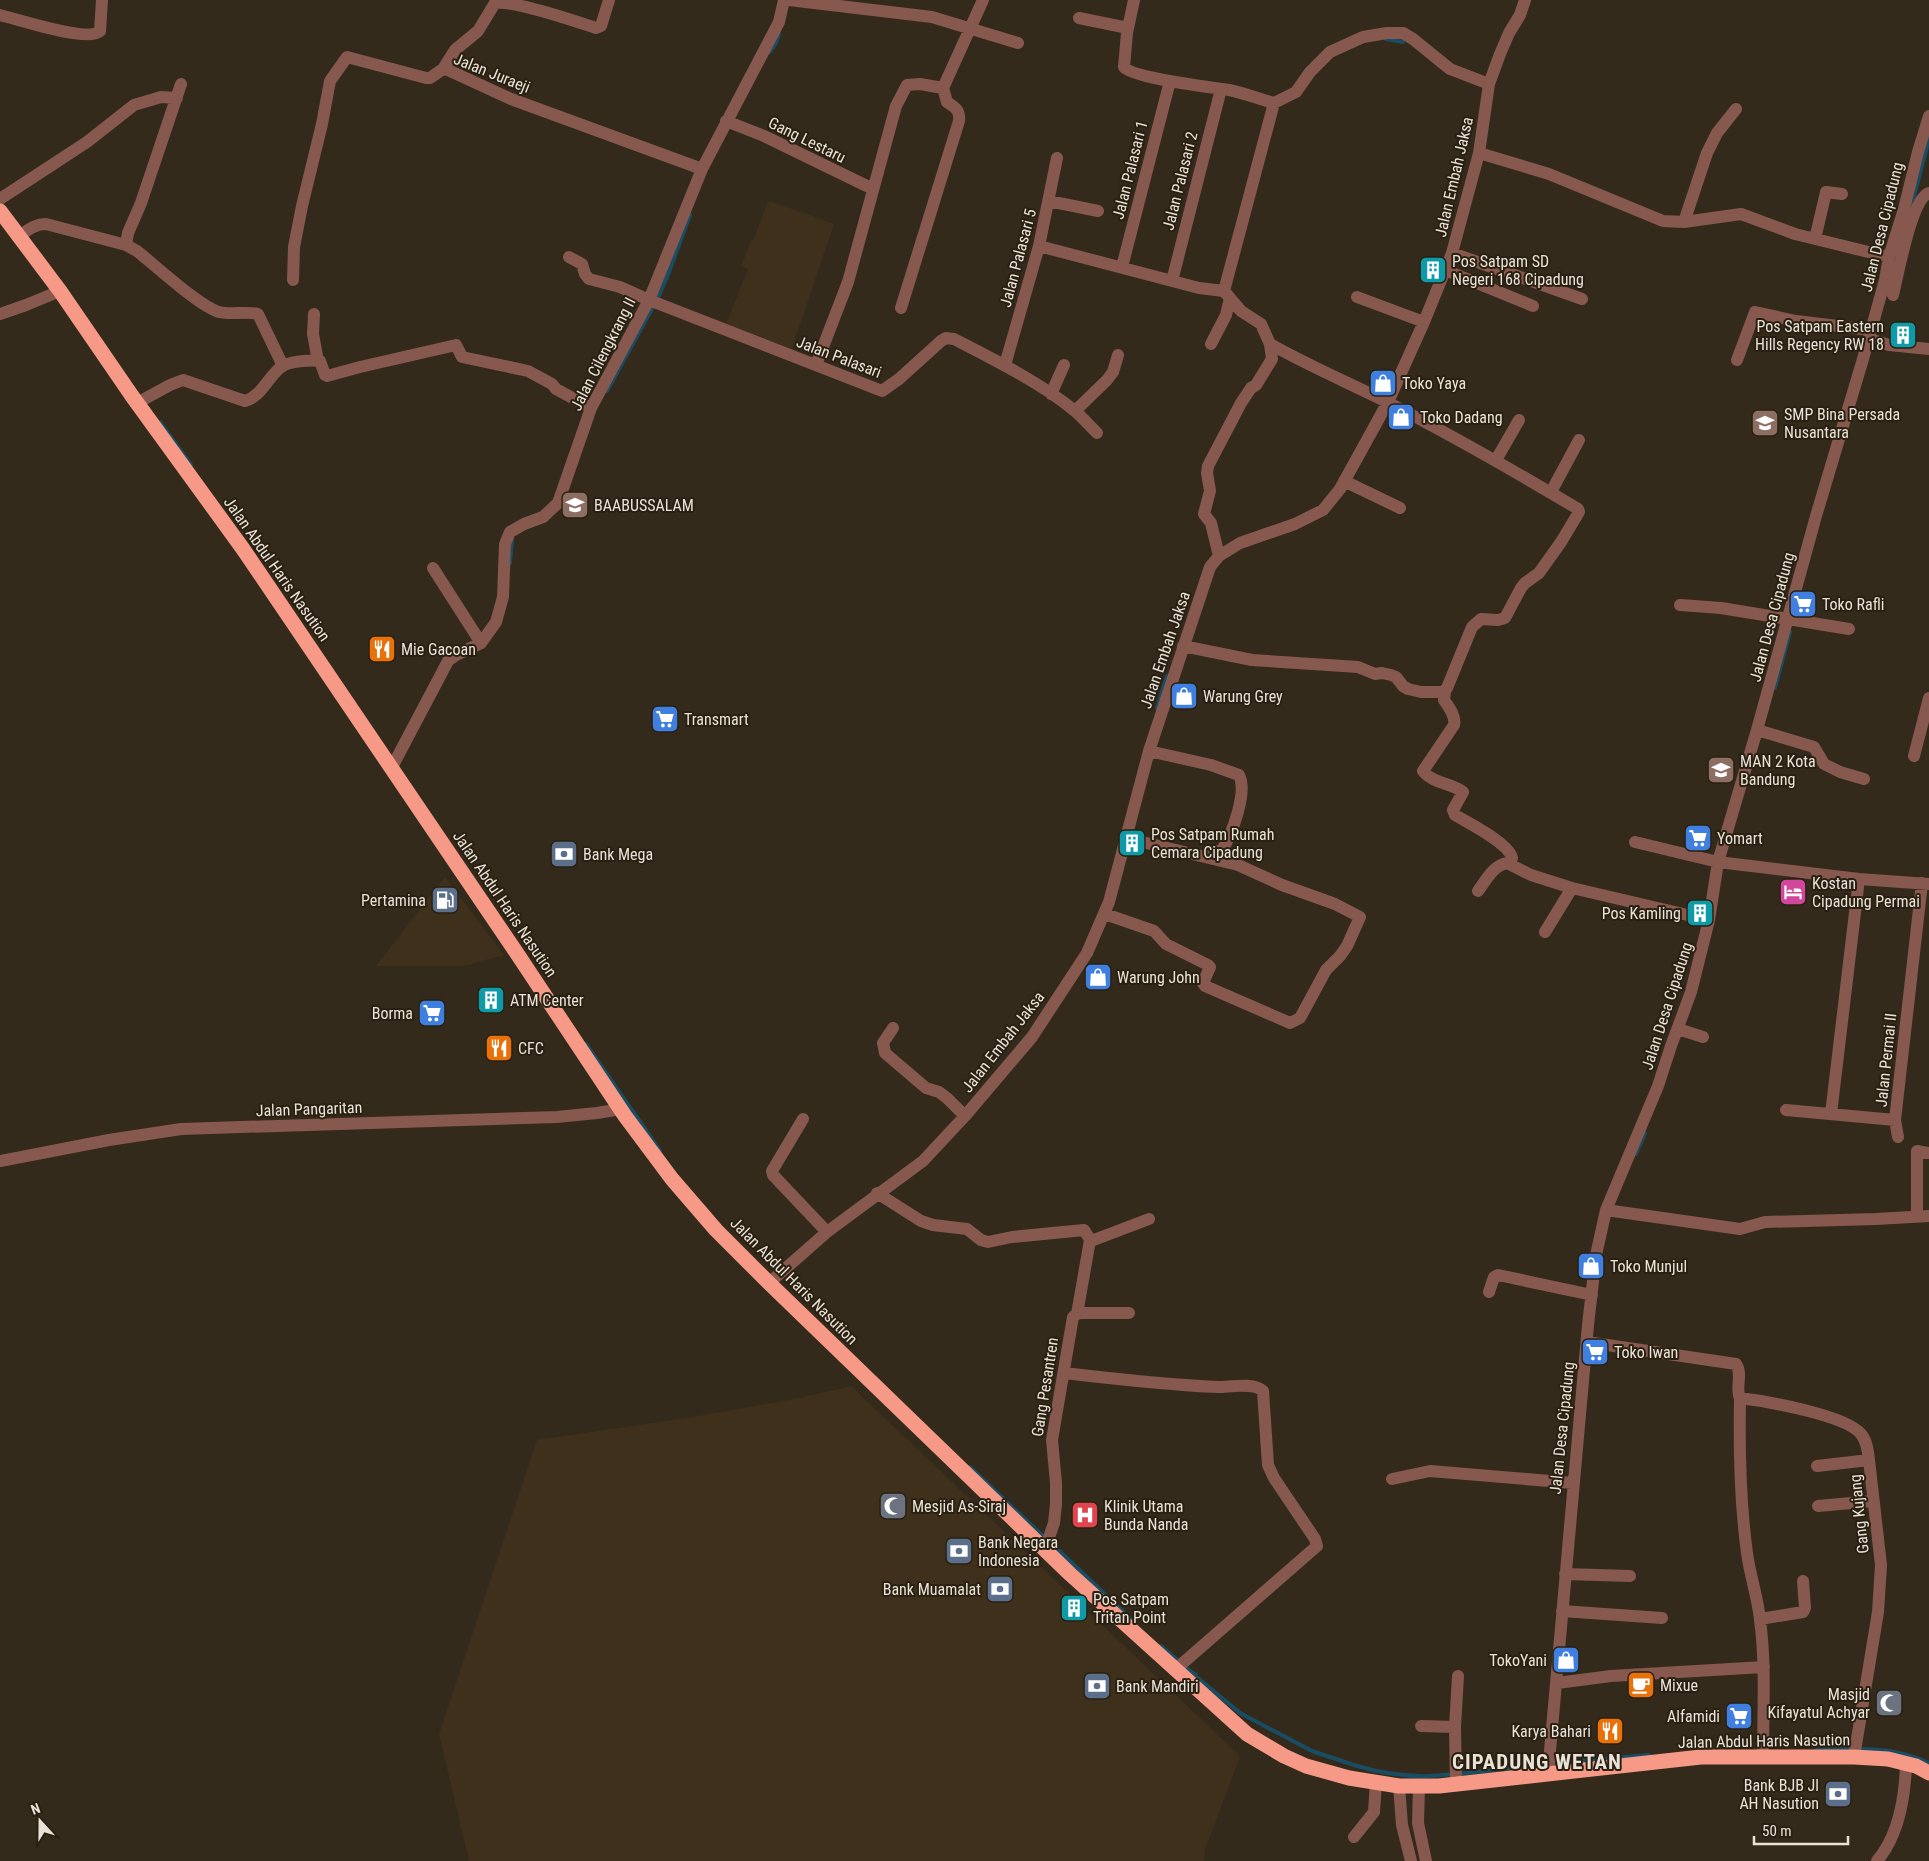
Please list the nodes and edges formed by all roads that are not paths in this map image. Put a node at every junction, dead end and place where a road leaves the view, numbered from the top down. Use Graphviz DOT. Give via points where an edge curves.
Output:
graph roads {
  1 [pos="102,0"];
  2 [pos="609,0"];
  3 [pos="784,0"];
  4 [pos="789,0"];
  5 [pos="983,0"];
  6 [pos="1134,0"];
  7 [pos="1525,0"];
  8 [pos="0,14"];
  9 [pos="1079,18"];
  10 [pos="970,28"];
  11 [pos="1128,28"];
  12 [pos="1018,43"];
  13 [pos="443,69"];
  14 [pos="1170,80"];
  15 [pos="181,84"];
  16 [pos="1489,84"];
  17 [pos="943,88"];
  18 [pos="1221,90"];
  19 [pos="177,98"];
  20 [pos="1274,104"];
  21 [pos="1736,109"];
  22 [pos="1929,116"];
  23 [pos="726,121"];
  24 [pos="1479,153"];
  25 [pos="1057,158"];
  26 [pos="702,169"];
  27 [pos="873,189"];
  28 [pos="1929,193"];
  29 [pos="1842,194"];
  30 [pos="0,199"];
  31 [pos="1049,201"];
  32 [pos="0,211"];
  33 [pos="1098,211"];
  34 [pos="1684,222"];
  35 [pos="19,236"];
  36 [pos="1815,239"];
  37 [pos="126,245"];
  38 [pos="1039,246"];
  39 [pos="1452,253"];
  40 [pos="569,257"];
  41 [pos="1890,258"];
  42 [pos="1122,267"];
  43 [pos="1445,270"];
  44 [pos="293,280"];
  45 [pos="1172,281"];
  46 [pos="60,290"];
  47 [pos="1227,295"];
  48 [pos="1893,295"];
  49 [pos="1358,297"];
  50 [pos="1582,299"];
  51 [pos="650,300"];
  52 [pos="1532,306"];
  53 [pos="901,308"];
  54 [pos="0,314"];
  55 [pos="314,314"];
  56 [pos="1424,322"];
  57 [pos="1870,334"];
  58 [pos="1211,344"];
  59 [pos="1270,344"];
  60 [pos="1929,350"];
  61 [pos="1118,355"];
  62 [pos="318,360"];
  63 [pos="1737,360"];
  64 [pos="816,365"];
  65 [pos="1005,365"];
  66 [pos="1064,365"];
  67 [pos="283,366"];
  68 [pos="1051,394"];
  69 [pos="1388,402"];
  70 [pos="137,403"];
  71 [pos="591,408"];
  72 [pos="1075,411"];
  73 [pos="1518,420"];
  74 [pos="1097,433"];
  75 [pos="1579,440"];
  76 [pos="1496,460"];
  77 [pos="1344,481"];
  78 [pos="1551,492"];
  79 [pos="1400,508"];
  80 [pos="1219,556"];
  81 [pos="434,568"];
  82 [pos="1680,605"];
  83 [pos="1788,619"];
  84 [pos="1849,629"];
  85 [pos="481,643"];
  86 [pos="1183,646"];
  87 [pos="1445,691"];
  88 [pos="1929,698"];
  89 [pos="1757,730"];
  90 [pos="1149,751"];
  91 [pos="1914,756"];
  92 [pos="391,769"];
  93 [pos="1864,779"];
  94 [pos="1126,838"];
  95 [pos="1635,842"];
  96 [pos="1205,857"];
  97 [pos="1718,862"];
  98 [pos="1510,864"];
  99 [pos="1859,879"];
  100 [pos="1925,883"];
  101 [pos="1572,888"];
  102 [pos="1478,891"];
  103 [pos="1105,914"];
  104 [pos="1709,920"];
  105 [pos="1545,932"];
  106 [pos="893,1028"];
  107 [pos="1678,1029"];
  108 [pos="1703,1037"];
  109 [pos="621,1109"];
  110 [pos="1786,1110"];
  111 [pos="1831,1114"];
  112 [pos="965,1116"];
  113 [pos="803,1119"];
  114 [pos="1895,1120"];
  115 [pos="1898,1137"];
  116 [pos="1923,1152"];
  117 [pos="0,1161"];
  118 [pos="877,1194"];
  119 [pos="1610,1210"];
  120 [pos="1923,1216"];
  121 [pos="1149,1219"];
  122 [pos="827,1232"];
  123 [pos="1090,1240"];
  124 [pos="768,1283"];
  125 [pos="1488,1292"];
  126 [pos="1592,1294"];
  127 [pos="1129,1313"];
  128 [pos="1077,1314"];
  129 [pos="1587,1342"];
  130 [pos="1064,1373"];
  131 [pos="1740,1398"];
  132 [pos="1870,1460"];
  133 [pos="1816,1466"];
  134 [pos="1392,1479"];
  135 [pos="1573,1483"];
  136 [pos="1873,1501"];
  137 [pos="1818,1506"];
  138 [pos="1045,1549"];
  139 [pos="1565,1574"];
  140 [pos="1630,1576"];
  141 [pos="1803,1581"];
  142 [pos="1562,1611"];
  143 [pos="1662,1618"];
  144 [pos="1760,1619"];
  145 [pos="1764,1667"];
  146 [pos="1176,1669"];
  147 [pos="1458,1676"];
  148 [pos="1557,1683"];
  149 [pos="1421,1726"];
  150 [pos="1455,1727"];
  151 [pos="1763,1757"];
  152 [pos="1854,1757"];
  153 [pos="1906,1764"];
  154 [pos="1925,1771"];
  155 [pos="1548,1774"];
  156 [pos="1376,1782"];
  157 [pos="1456,1784"];
  158 [pos="1399,1786"];
  159 [pos="1419,1787"];
  160 [pos="1354,1837"];
  161 [pos="1411,1861"];
  162 [pos="1426,1861"];
  163 [pos="1877,1861"];
  1 -- 8 [label="street" via="100,31 97,34 80,35"];
  2 -- 13 [label="street" via="599,27 524,4 499,1 478,31 455,50"];
  3 -- 23 [label="street, Jalan Cilengkrang II" via="779,22"];
  4 -- 10 [label="street" via="932,17"];
  5 -- 10 [label="street"];
  6 -- 11 [label="street"];
  7 -- 16 [label="street, Jalan Embah Jaksa"];
  9 -- 11 [label="street"];
  10 -- 12 [label="street"];
  10 -- 17 [label="street"];
  11 -- 14 [label="street" via="1125,69"];
  13 -- 26 [label="street, Jalan Juraeji" via="512,99"];
  13 -- 44 [label="street, Jalan Juraeji" via="426,78 347,57 332,76 295,239"];
  14 -- 18 [label="street"];
  14 -- 42 [label="street, Jalan Palasari 1"];
  15 -- 19 [label="street"];
  16 -- 20 [label="street" via="1450,69 1403,33 1387,33 1363,37 1330,52 1296,92"];
  16 -- 24 [label="street, Jalan Embah Jaksa"];
  17 -- 27 [label="street" via="920,84 905,86 896,106"];
  17 -- 53 [label="street" via="947,102 960,114 959,121"];
  18 -- 20 [label="street"];
  18 -- 45 [label="street, Jalan Palasari 2"];
  19 -- 30 [label="street" via="161,97 134,105 87,142"];
  19 -- 37 [label="street"];
  20 -- 47 [label="street"];
  21 -- 34 [label="street" via="1707,152"];
  22 -- 41 [label="street, Jalan Desa Cipadung"];
  23 -- 26 [label="street, Jalan Cilengkrang II"];
  23 -- 27 [label="street, Gang Lestaru"];
  24 -- 34 [label="street" via="1549,174 1660,220"];
  24 -- 39 [label="street, Jalan Embah Jaksa"];
  25 -- 31 [label="street, Jalan Palasari 5"];
  26 -- 51 [label="street, Jalan Cilengkrang II"];
  27 -- 64 [label="street" via="848,282"];
  28 -- 48 [label="street" via="1924,195 1912,220"];
  29 -- 36 [label="street" via="1826,192"];
  31 -- 33 [label="street"];
  31 -- 38 [label="street, Jalan Palasari 5"];
  32 -- 35 [label="highway, Jalan Abdul Haris Nasution"];
  34 -- 36 [label="street" via="1742,214"];
  35 -- 37 [label="street" via="35,226 46,224"];
  35 -- 46 [label="highway, Jalan Abdul Haris Nasution"];
  36 -- 41 [label="street"];
  37 -- 67 [label="street" via="211,308 226,313 258,314"];
  38 -- 42 [label="street"];
  38 -- 65 [label="street, Jalan Palasari 5"];
  39 -- 43 [label="street, Jalan Embah Jaksa"];
  39 -- 50 [label="street"];
  40 -- 51 [label="street, Jalan Palasari" via="582,264 589,279 620,286"];
  41 -- 57 [label="street, Jalan Desa Cipadung"];
  42 -- 45 [label="street"];
  43 -- 52 [label="street"];
  43 -- 56 [label="street, Jalan Embah Jaksa"];
  45 -- 47 [label="street"];
  46 -- 54 [label="street"];
  46 -- 70 [label="highway, Jalan Abdul Haris Nasution"];
  47 -- 58 [label="street" via="1226,315"];
  47 -- 59 [label="street" via="1241,311 1261,324"];
  49 -- 56 [label="street"];
  51 -- 64 [label="street, Jalan Palasari"];
  51 -- 71 [label="street, Jalan Cilengkrang II"];
  55 -- 62 [label="street" via="313,334"];
  56 -- 69 [label="street, Jalan Embah Jaksa"];
  57 -- 60 [label="street" via="1889,345"];
  57 -- 63 [label="street" via="1755,312"];
  57 -- 83 [label="street, Jalan Desa Cipadung"];
  59 -- 69 [label="street"];
  59 -- 80 [label="street" via="1272,353 1268,368 1241,402 1208,466 1210,491 1204,514 1211,523"];
  61 -- 72 [label="street" via="1107,380"];
  62 -- 67 [label="street"];
  62 -- 71 [label="street" via="327,376 360,366 458,347 462,357 528,371"];
  64 -- 65 [label="street, Jalan Palasari" via="884,390 941,341 949,338"];
  65 -- 68 [label="street, Jalan Palasari"];
  66 -- 68 [label="street"];
  67 -- 70 [label="street" via="245,401 183,380"];
  68 -- 72 [label="street, Jalan Palasari"];
  69 -- 76 [label="street"];
  69 -- 77 [label="street, Jalan Embah Jaksa"];
  70 -- 92 [label="highway, Jalan Abdul Haris Nasution" via="243,549"];
  71 -- 85 [label="street, Jalan Cilengkrang II" via="558,503 543,516 510,532 505,544 503,597 496,622"];
  72 -- 74 [label="street, Jalan Palasari"];
  73 -- 76 [label="street"];
  75 -- 78 [label="street"];
  76 -- 78 [label="street"];
  77 -- 79 [label="street"];
  77 -- 80 [label="street, Jalan Embah Jaksa" via="1323,510 1240,543"];
  78 -- 87 [label="street" via="1578,508 1579,512 1539,573 1521,588 1505,618 1481,619 1472,626"];
  80 -- 86 [label="street, Jalan Embah Jaksa" via="1210,567"];
  81 -- 85 [label="street"];
  82 -- 83 [label="street"];
  83 -- 84 [label="street"];
  83 -- 89 [label="street, Jalan Desa Cipadung"];
  85 -- 92 [label="street, Jalan Cilengkrang II" via="448,661"];
  86 -- 87 [label="street" via="1252,660 1358,667 1396,677 1408,689"];
  86 -- 90 [label="street, Jalan Embah Jaksa"];
  87 -- 98 [label="street" via="1444,700 1450,706 1454,725 1423,770 1442,784 1463,792 1454,812 1509,851"];
  88 -- 91 [label="street"];
  89 -- 93 [label="street" via="1814,747 1824,764"];
  89 -- 97 [label="street, Jalan Desa Cipadung"];
  90 -- 94 [label="street, Jalan Embah Jaksa"];
  90 -- 96 [label="street" via="1239,775 1242,787 1233,828 1222,850"];
  92 -- 109 [label="highway, Jalan Abdul Haris Nasution"];
  94 -- 96 [label="street"];
  94 -- 103 [label="street, Jalan Embah Jaksa"];
  95 -- 97 [label="street"];
  96 -- 103 [label="street" via="1238,865 1336,904 1360,917 1340,956 1326,970 1300,1018 1294,1022 1286,1022 1205,986 1208,965 1166,944 1154,930"];
  97 -- 99 [label="street"];
  97 -- 104 [label="street, Jalan Desa Cipadung"];
  98 -- 101 [label="street" via="1531,875"];
  98 -- 102 [label="street" via="1505,863 1495,869"];
  99 -- 100 [label="street"];
  99 -- 111 [label="street"];
  100 -- 114 [label="street, Jalan Permai II"];
  101 -- 104 [label="street"];
  101 -- 105 [label="street"];
  103 -- 112 [label="street, Jalan Embah Jaksa" via="1087,952 1032,1037"];
  104 -- 107 [label="street, Jalan Desa Cipadung"];
  106 -- 112 [label="street" via="883,1043 885,1053 926,1088 943,1095"];
  107 -- 108 [label="street"];
  107 -- 119 [label="street, Jalan Desa Cipadung"];
  109 -- 117 [label="street, Jalan Pangaritan" via="557,1117 181,1129"];
  109 -- 124 [label="highway, Jalan Abdul Haris Nasution" via="672,1179"];
  110 -- 111 [label="street, Jalan Permai II"];
  111 -- 114 [label="street, Jalan Permai II"];
  112 -- 118 [label="street, Jalan Embah Jaksa" via="923,1160"];
  113 -- 122 [label="street" via="772,1171"];
  114 -- 115 [label="street"];
  116 -- 120 [label="street"];
  118 -- 122 [label="street, Jalan Embah Jaksa"];
  118 -- 123 [label="street" via="921,1221 967,1229 980,1240 1084,1230"];
  119 -- 120 [label="street" via="1740,1229 1765,1222"];
  119 -- 126 [label="street, Jalan Desa Cipadung" via="1596,1255"];
  121 -- 123 [label="street"];
  122 -- 124 [label="street, Jalan Embah Jaksa"];
  123 -- 128 [label="street, Gang Pesantren"];
  124 -- 138 [label="highway, Jalan Abdul Haris Nasution"];
  125 -- 126 [label="street" via="1498,1275"];
  126 -- 129 [label="street, Jalan Desa Cipadung"];
  127 -- 128 [label="street"];
  128 -- 130 [label="street, Gang Pesantren" via="1072,1322"];
  129 -- 131 [label="street" via="1733,1364 1738,1367"];
  129 -- 135 [label="street, Jalan Desa Cipadung"];
  130 -- 138 [label="street, Gang Pesantren" via="1051,1447 1056,1483 1054,1523"];
  130 -- 146 [label="street" via="1185,1386 1261,1388 1263,1391 1268,1465 1317,1546"];
  131 -- 132 [label="street, Gang Kujang" via="1820,1414 1848,1425 1862,1435"];
  131 -- 144 [label="street" via="1744,1525"];
  132 -- 133 [label="street"];
  132 -- 136 [label="street, Gang Kujang"];
  134 -- 135 [label="street" via="1430,1471"];
  135 -- 139 [label="street, Jalan Desa Cipadung"];
  136 -- 137 [label="street"];
  136 -- 152 [label="street, Gang Kujang" via="1881,1565 1878,1612"];
  138 -- 146 [label="highway, Jalan Abdul Haris Nasution"];
  139 -- 140 [label="street"];
  139 -- 142 [label="street, Jalan Desa Cipadung"];
  141 -- 144 [label="street" via="1804,1611"];
  142 -- 143 [label="street"];
  142 -- 148 [label="street, Jalan Desa Cipadung"];
  144 -- 145 [label="street"];
  145 -- 148 [label="street" via="1611,1676"];
  145 -- 151 [label="street"];
  146 -- 156 [label="highway, Jalan Abdul Haris Nasution" via="1247,1734 1284,1756 1306,1766"];
  147 -- 150 [label="street"];
  148 -- 155 [label="street, Jalan Desa Cipadung"];
  149 -- 150 [label="street"];
  150 -- 157 [label="street"];
  151 -- 152 [label="highway, Jalan Abdul Haris Nasution"];
  151 -- 155 [label="highway, Jalan Abdul Haris Nasution" via="1701,1757"];
  152 -- 153 [label="highway, Jalan Abdul Haris Nasution"];
  153 -- 154 [label="highway, Jalan Abdul Haris Nasution"];
  153 -- 163 [label="street" via="1898,1821"];
  155 -- 157 [label="highway, Jalan Abdul Haris Nasution"];
  156 -- 158 [label="highway, Jalan Abdul Haris Nasution"];
  156 -- 160 [label="street" via="1374,1812"];
  157 -- 159 [label="highway, Jalan Abdul Haris Nasution"];
  158 -- 159 [label="highway, Jalan Abdul Haris Nasution"];
  158 -- 161 [label="street" via="1402,1826"];
  159 -- 162 [label="street" via="1418,1823"];
}
